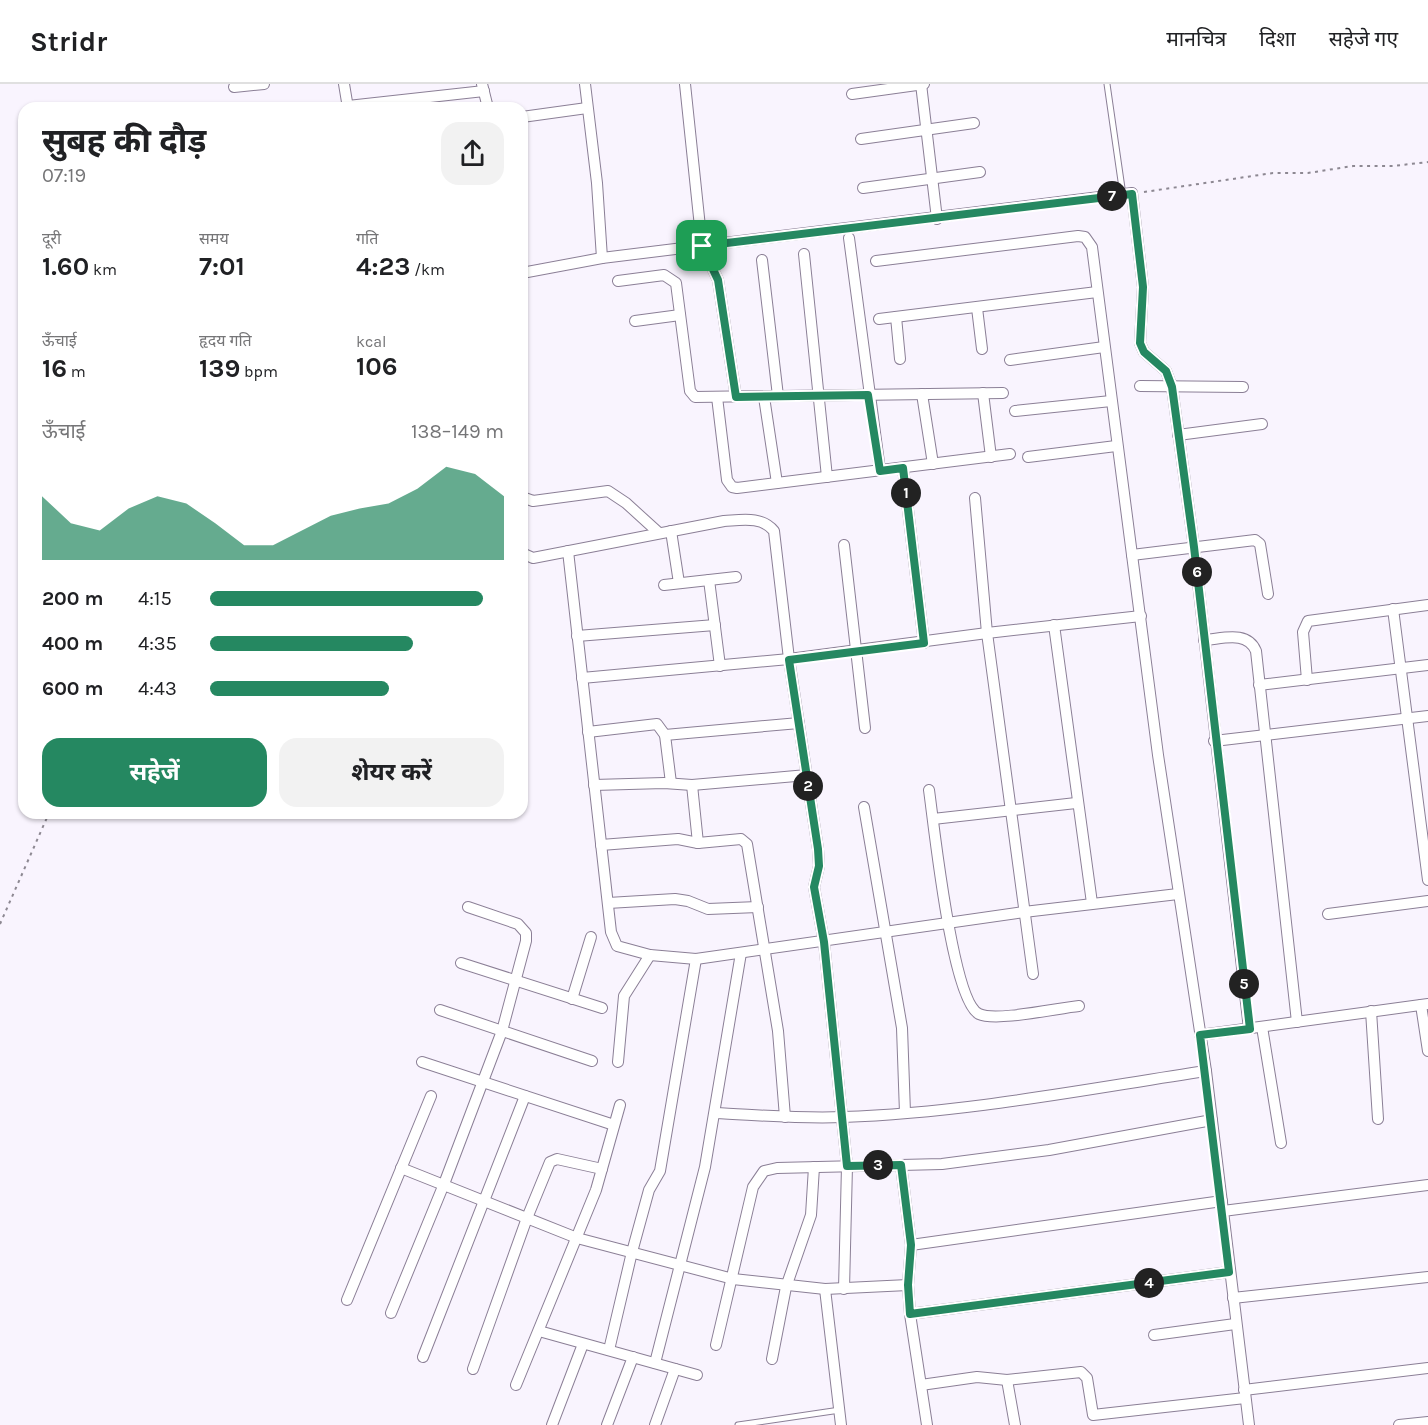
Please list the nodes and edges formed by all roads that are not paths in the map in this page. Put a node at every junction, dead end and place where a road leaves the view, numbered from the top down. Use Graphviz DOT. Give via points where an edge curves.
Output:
graph roads {
  1 [pos="264,84"];
  2 [pos="344,84"];
  3 [pos="585,84"];
  4 [pos="685,84"];
  5 [pos="922,84"];
  6 [pos="1107,84"];
  7 [pos="234,87"];
  8 [pos="483,88"];
  9 [pos="852,94"];
  10 [pos="347,102"];
  11 [pos="384,102"];
  12 [pos="587,108"];
  13 [pos="528,116"];
  14 [pos="974,123"];
  15 [pos="926,130"];
  16 [pos="861,139"];
  17 [pos="980,172"];
  18 [pos="932,179"];
  19 [pos="863,188"];
  20 [pos="1127,194"];
  21 [pos="937,219"];
  22 [pos="849,238"];
  23 [pos="702,246"];
  24 [pos="804,254"];
  25 [pos="602,258"];
  26 [pos="762,260"];
  27 [pos="876,261"];
  28 [pos="528,272"];
  29 [pos="618,281"];
  30 [pos="1097,292"];
  31 [pos="977,308"];
  32 [pos="681,315"];
  33 [pos="896,317"];
  34 [pos="879,319"];
  35 [pos="635,321"];
  36 [pos="1104,347"];
  37 [pos="982,349"];
  38 [pos="900,359"];
  39 [pos="1010,360"];
  40 [pos="1140,386"];
  41 [pos="1172,387"];
  42 [pos="1243,387"];
  43 [pos="983,393"];
  44 [pos="1003,393"];
  45 [pos="922,394"];
  46 [pos="818,395"];
  47 [pos="868,395"];
  48 [pos="764,396"];
  49 [pos="778,396"];
  50 [pos="717,397"];
  51 [pos="736,397"];
  52 [pos="1111,401"];
  53 [pos="1015,411"];
  54 [pos="1262,424"];
  55 [pos="1178,435"];
  56 [pos="1116,446"];
  57 [pos="1010,454"];
  58 [pos="991,457"];
  59 [pos="1028,457"];
  60 [pos="933,464"];
  61 [pos="903,468"];
  62 [pos="880,471"];
  63 [pos="827,477"];
  64 [pos="777,483"];
  65 [pos="975,498"];
  66 [pos="528,499"];
  67 [pos="671,531"];
  68 [pos="659,533"];
  69 [pos="844,545"];
  70 [pos="1194,547"];
  71 [pos="568,551"];
  72 [pos="1132,555"];
  73 [pos="528,556"];
  74 [pos="736,577"];
  75 [pos="709,580"];
  76 [pos="679,583"];
  77 [pos="664,585"];
  78 [pos="1268,594"];
  79 [pos="1428,605"];
  80 [pos="1393,609"];
  81 [pos="1142,616"];
  82 [pos="715,625"];
  83 [pos="1054,626"];
  84 [pos="987,633"];
  85 [pos="578,636"];
  86 [pos="1204,640"];
  87 [pos="924,643"];
  88 [pos="856,651"];
  89 [pos="789,660"];
  90 [pos="1428,665"];
  91 [pos="720,666"];
  92 [pos="1400,669"];
  93 [pos="582,678"];
  94 [pos="1307,680"];
  95 [pos="1259,685"];
  96 [pos="1428,716"];
  97 [pos="1406,719"];
  98 [pos="799,723"];
  99 [pos="864,729"];
  100 [pos="588,732"];
  101 [pos="665,735"];
  102 [pos="1266,735"];
  103 [pos="1214,741"];
  104 [pos="807,775"];
  105 [pos="670,783"];
  106 [pos="594,785"];
  107 [pos="692,785"];
  108 [pos="928,790"];
  109 [pos="1077,804"];
  110 [pos="864,807"];
  111 [pos="1009,810"];
  112 [pos="933,819"];
  113 [pos="698,843"];
  114 [pos="601,845"];
  115 [pos="1428,880"];
  116 [pos="1178,894"];
  117 [pos="1428,901"];
  118 [pos="608,903"];
  119 [pos="1092,903"];
  120 [pos="758,907"];
  121 [pos="468,908"];
  122 [pos="1024,912"];
  123 [pos="1328,914"];
  124 [pos="948,924"];
  125 [pos="884,933"];
  126 [pos="591,937"];
  127 [pos="824,942"];
  128 [pos="765,951"];
  129 [pos="741,953"];
  130 [pos="650,955"];
  131 [pos="696,959"];
  132 [pos="460,963"];
  133 [pos="1033,974"];
  134 [pos="515,982"];
  135 [pos="572,999"];
  136 [pos="1424,1004"];
  137 [pos="1079,1006"];
  138 [pos="602,1008"];
  139 [pos="440,1010"];
  140 [pos="1371,1011"];
  141 [pos="1297,1022"];
  142 [pos="1262,1027"];
  143 [pos="1250,1029"];
  144 [pos="501,1031"];
  145 [pos="1200,1035"];
  146 [pos="1428,1051"];
  147 [pos="592,1061"];
  148 [pos="422,1062"];
  149 [pos="618,1062"];
  150 [pos="1206,1071"];
  151 [pos="483,1081"];
  152 [pos="430,1096"];
  153 [pos="525,1096"];
  154 [pos="620,1105"];
  155 [pos="716,1113"];
  156 [pos="905,1113"];
  157 [pos="785,1117"];
  158 [pos="844,1117"];
  159 [pos="1378,1119"];
  160 [pos="1212,1120"];
  161 [pos="614,1125"];
  162 [pos="1281,1143"];
  163 [pos="901,1165"];
  164 [pos="847,1166"];
  165 [pos="814,1167"];
  166 [pos="402,1168"];
  167 [pos="602,1169"];
  168 [pos="444,1184"];
  169 [pos="1428,1185"];
  170 [pos="486,1202"];
  171 [pos="1223,1206"];
  172 [pos="526,1218"];
  173 [pos="577,1238"];
  174 [pos="911,1245"];
  175 [pos="632,1252"];
  176 [pos="681,1265"];
  177 [pos="1229,1272"];
  178 [pos="1428,1277"];
  179 [pos="733,1279"];
  180 [pos="908,1285"];
  181 [pos="786,1287"];
  182 [pos="825,1289"];
  183 [pos="844,1289"];
  184 [pos="1233,1298"];
  185 [pos="347,1300"];
  186 [pos="391,1313"];
  187 [pos="910,1314"];
  188 [pos="1235,1324"];
  189 [pos="538,1331"];
  190 [pos="1154,1335"];
  191 [pos="584,1344"];
  192 [pos="716,1345"];
  193 [pos="609,1350"];
  194 [pos="423,1357"];
  195 [pos="633,1357"];
  196 [pos="772,1359"];
  197 [pos="655,1363"];
  198 [pos="1428,1368"];
  199 [pos="472,1369"];
  200 [pos="675,1369"];
  201 [pos="697,1374"];
  202 [pos="1007,1380"];
  203 [pos="516,1385"];
  204 [pos="921,1385"];
  205 [pos="1245,1394"];
  206 [pos="840,1410"];
  207 [pos="1094,1420"];
  208 [pos="1428,1422"];
  209 [pos="552,1425"];
  210 [pos="607,1425"];
  211 [pos="655,1425"];
  212 [pos="738,1425"];
  213 [pos="841,1425"];
  214 [pos="927,1425"];
  215 [pos="1015,1425"];
  216 [pos="1249,1425"];
  217 [pos="1398,1425"];
  1 -- 7 [label="street"];
  2 -- 10 [label="street"];
  3 -- 12 [label="street"];
  4 -- 23 [label="street"];
  5 -- 9 [label="street"];
  5 -- 15 [label="street"];
  6 -- 20 [label="lane"];
  8 -- 11 [label="street"];
  12 -- 13 [label="street"];
  12 -- 25 [label="street"];
  14 -- 15 [label="street"];
  15 -- 16 [label="street"];
  15 -- 18 [label="street"];
  17 -- 18 [label="street"];
  18 -- 19 [label="street"];
  18 -- 21 [label="street"];
  20 -- 21 [label="street"];
  20 -- 41 [label="street" via="1143,287 1140,343 1144,352 1166,371"];
  21 -- 23 [label="street"];
  22 -- 47 [label="street"];
  23 -- 25 [label="street"];
  23 -- 51 [label="street" via="718,280"];
  24 -- 46 [label="street"];
  25 -- 28 [label="street"];
  26 -- 49 [label="street"];
  27 -- 30 [label="street" via="1078,236 1085,237 1092,247"];
  29 -- 32 [label="street" via="669,276 676,283"];
  30 -- 31 [label="street"];
  30 -- 36 [label="street"];
  31 -- 33 [label="street"];
  31 -- 37 [label="street"];
  32 -- 35 [label="street"];
  32 -- 50 [label="street" via="690,391 695,397"];
  33 -- 34 [label="street"];
  33 -- 38 [label="street"];
  36 -- 39 [label="street"];
  36 -- 52 [label="street"];
  40 -- 41 [label="street"];
  41 -- 42 [label="street"];
  41 -- 55 [label="street"];
  43 -- 44 [label="street"];
  43 -- 45 [label="street"];
  43 -- 58 [label="street"];
  45 -- 47 [label="street"];
  45 -- 60 [label="street"];
  46 -- 47 [label="street"];
  46 -- 49 [label="street"];
  46 -- 63 [label="street"];
  47 -- 62 [label="street"];
  48 -- 49 [label="street"];
  48 -- 51 [label="street"];
  48 -- 64 [label="street"];
  50 -- 51 [label="street"];
  50 -- 64 [label="street" via="728,484 737,488"];
  52 -- 53 [label="street"];
  52 -- 56 [label="street"];
  54 -- 55 [label="street"];
  55 -- 70 [label="street"];
  56 -- 59 [label="street"];
  56 -- 72 [label="street"];
  57 -- 58 [label="street"];
  58 -- 60 [label="street"];
  60 -- 61 [label="street"];
  61 -- 62 [label="street"];
  61 -- 87 [label="street"];
  62 -- 63 [label="street"];
  63 -- 64 [label="street"];
  65 -- 84 [label="street"];
  66 -- 68 [label="street" via="608,491"];
  67 -- 68 [label="street"];
  67 -- 76 [label="street"];
  67 -- 89 [label="street" via="740,520 769,525 777,540"];
  68 -- 71 [label="street"];
  69 -- 88 [label="street"];
  70 -- 72 [label="street"];
  70 -- 78 [label="street" via="1258,541"];
  70 -- 86 [label="street"];
  71 -- 73 [label="street"];
  71 -- 85 [label="street"];
  72 -- 81 [label="street"];
  74 -- 75 [label="street"];
  75 -- 76 [label="street"];
  75 -- 82 [label="street"];
  76 -- 77 [label="street"];
  79 -- 80 [label="street"];
  80 -- 92 [label="street"];
  80 -- 94 [label="street" via="1311,619 1305,623"];
  81 -- 83 [label="street"];
  81 -- 116 [label="street"];
  82 -- 85 [label="street"];
  82 -- 91 [label="street"];
  83 -- 84 [label="street"];
  83 -- 109 [label="street"];
  84 -- 87 [label="street"];
  84 -- 111 [label="street"];
  85 -- 93 [label="street"];
  86 -- 95 [label="street" via="1248,639 1256,651"];
  86 -- 103 [label="street"];
  87 -- 88 [label="street"];
  88 -- 89 [label="street"];
  88 -- 99 [label="street"];
  89 -- 91 [label="street"];
  89 -- 98 [label="street"];
  90 -- 92 [label="street"];
  91 -- 93 [label="street"];
  92 -- 94 [label="street"];
  92 -- 97 [label="street"];
  93 -- 100 [label="street"];
  94 -- 95 [label="street"];
  95 -- 102 [label="street"];
  96 -- 97 [label="street"];
  97 -- 102 [label="street"];
  97 -- 115 [label="street"];
  98 -- 101 [label="street"];
  98 -- 104 [label="street"];
  100 -- 101 [label="street" via="653,724 660,726"];
  100 -- 106 [label="street"];
  101 -- 105 [label="street"];
  102 -- 103 [label="street"];
  102 -- 141 [label="street"];
  103 -- 143 [label="street"];
  104 -- 107 [label="street"];
  104 -- 127 [label="street" via="818,849 814,887"];
  105 -- 106 [label="street"];
  105 -- 107 [label="street"];
  106 -- 114 [label="street"];
  107 -- 113 [label="street"];
  108 -- 112 [label="street"];
  109 -- 111 [label="street"];
  109 -- 119 [label="street"];
  110 -- 125 [label="street"];
  111 -- 112 [label="street"];
  111 -- 122 [label="street"];
  112 -- 124 [label="street"];
  113 -- 114 [label="street" via="678,839"];
  113 -- 120 [label="street" via="745,841"];
  114 -- 118 [label="street"];
  116 -- 119 [label="street"];
  116 -- 145 [label="street"];
  117 -- 123 [label="street"];
  118 -- 120 [label="street" via="675,899 708,909"];
  118 -- 130 [label="street" via="611,932 617,946"];
  119 -- 122 [label="street"];
  120 -- 128 [label="street"];
  121 -- 134 [label="street" via="524,928 526,941"];
  122 -- 124 [label="street"];
  122 -- 133 [label="street"];
  124 -- 125 [label="street"];
  124 -- 137 [label="street" via="965,995 977,1014 995,1017"];
  125 -- 127 [label="street"];
  125 -- 156 [label="street" via="903,1028"];
  126 -- 135 [label="street"];
  127 -- 128 [label="street"];
  127 -- 158 [label="street"];
  128 -- 129 [label="street"];
  128 -- 157 [label="street" via="778,1031"];
  129 -- 131 [label="street"];
  129 -- 155 [label="street"];
  130 -- 131 [label="street"];
  130 -- 149 [label="street" via="624,996"];
  131 -- 175 [label="street" via="660,1171 650,1190"];
  132 -- 134 [label="street"];
  134 -- 135 [label="street"];
  134 -- 144 [label="street"];
  135 -- 138 [label="street"];
  136 -- 140 [label="street"];
  136 -- 146 [label="street"];
  139 -- 144 [label="street"];
  140 -- 141 [label="street"];
  140 -- 159 [label="street"];
  141 -- 142 [label="street"];
  142 -- 143 [label="street"];
  142 -- 162 [label="street"];
  143 -- 145 [label="street"];
  144 -- 147 [label="street"];
  144 -- 151 [label="street"];
  145 -- 150 [label="street"];
  148 -- 151 [label="street"];
  150 -- 156 [label="street"];
  150 -- 160 [label="street"];
  151 -- 153 [label="street"];
  151 -- 168 [label="street"];
  152 -- 166 [label="street"];
  153 -- 161 [label="street"];
  153 -- 170 [label="street"];
  154 -- 161 [label="street"];
  155 -- 157 [label="street"];
  155 -- 176 [label="street"];
  156 -- 158 [label="street"];
  157 -- 158 [label="street"];
  158 -- 164 [label="street"];
  160 -- 163 [label="street" via="1049,1150 942,1164"];
  160 -- 171 [label="street"];
  161 -- 167 [label="street"];
  163 -- 164 [label="street"];
  163 -- 174 [label="street"];
  164 -- 165 [label="street"];
  164 -- 183 [label="street"];
  165 -- 179 [label="street" via="777,1168 760,1174 753,1187"];
  165 -- 181 [label="street" via="811,1215"];
  166 -- 168 [label="street"];
  166 -- 185 [label="street"];
  167 -- 172 [label="street" via="554,1159"];
  167 -- 173 [label="street"];
  168 -- 170 [label="street"];
  168 -- 186 [label="street"];
  169 -- 171 [label="street"];
  170 -- 172 [label="street"];
  170 -- 194 [label="street"];
  171 -- 174 [label="street"];
  171 -- 177 [label="street"];
  172 -- 173 [label="street"];
  172 -- 199 [label="street"];
  173 -- 175 [label="street"];
  173 -- 189 [label="street"];
  174 -- 180 [label="street"];
  175 -- 176 [label="street"];
  175 -- 193 [label="street"];
  176 -- 179 [label="street"];
  176 -- 197 [label="street"];
  177 -- 184 [label="street"];
  177 -- 187 [label="street"];
  178 -- 184 [label="street"];
  179 -- 181 [label="street"];
  179 -- 192 [label="street"];
  180 -- 183 [label="street"];
  180 -- 187 [label="street"];
  181 -- 182 [label="street"];
  181 -- 196 [label="street"];
  182 -- 183 [label="street"];
  182 -- 206 [label="street"];
  184 -- 188 [label="street"];
  187 -- 204 [label="street"];
  188 -- 190 [label="street"];
  188 -- 205 [label="street"];
  189 -- 191 [label="street"];
  189 -- 203 [label="street"];
  191 -- 193 [label="street"];
  191 -- 209 [label="street"];
  193 -- 195 [label="street"];
  195 -- 197 [label="street"];
  195 -- 210 [label="street"];
  197 -- 200 [label="street"];
  198 -- 205 [label="street"];
  200 -- 201 [label="street"];
  200 -- 211 [label="street"];
  202 -- 204 [label="street" via="977,1377"];
  202 -- 207 [label="street" via="1082,1372 1087,1378"];
  202 -- 215 [label="street"];
  204 -- 214 [label="street"];
  205 -- 207 [label="street"];
  205 -- 216 [label="street"];
  206 -- 212 [label="lane"];
  206 -- 213 [label="street"];
  208 -- 217 [label="street"];
}
